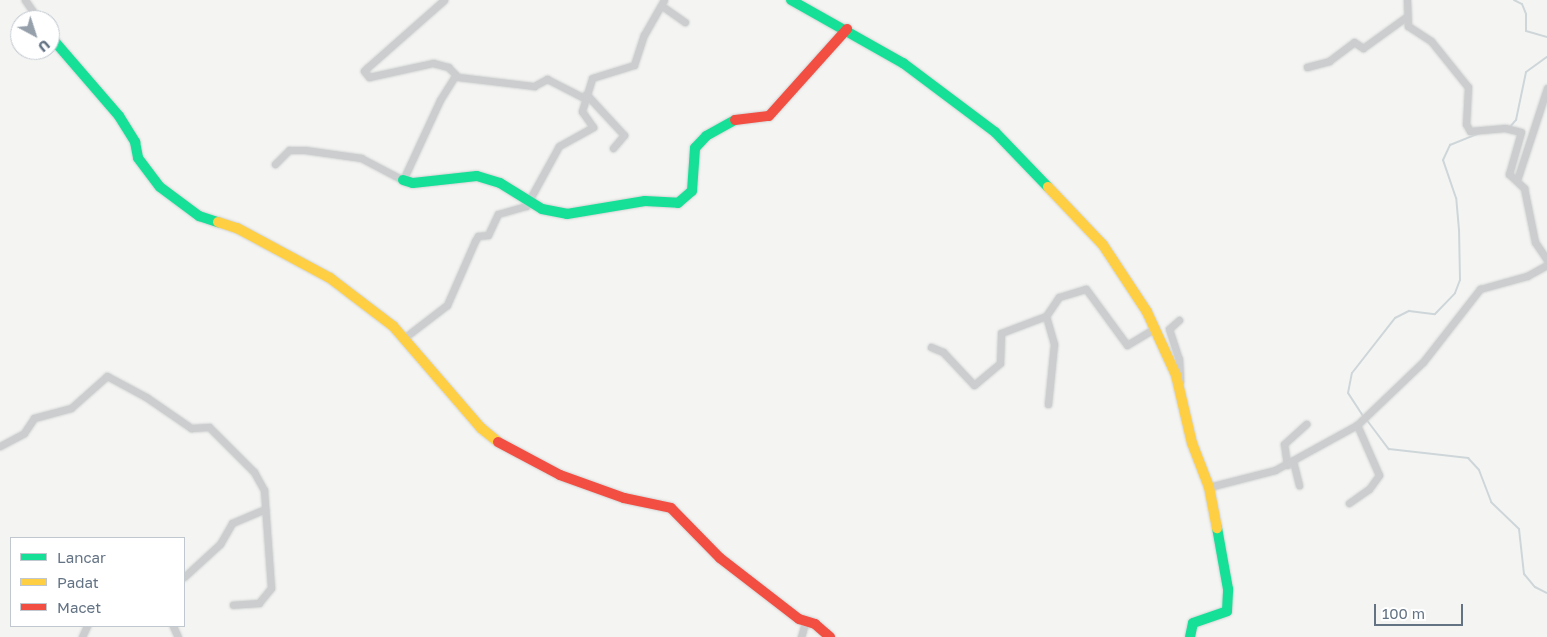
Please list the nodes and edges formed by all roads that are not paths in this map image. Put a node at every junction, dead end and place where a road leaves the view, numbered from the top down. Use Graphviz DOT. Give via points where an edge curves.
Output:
graph roads {
  1 [pos="444,0"];
  2 [pos="791,0"];
  3 [pos="1407,0"];
  4 [pos="663,3"];
  5 [pos="1406,17"];
  6 [pos="685,22"];
  7 [pos="847,30"];
  8 [pos="60,48"];
  9 [pos="1307,67"];
  10 [pos="455,76"];
  11 [pos="1547,88"];
  12 [pos="585,96"];
  13 [pos="613,148"];
  14 [pos="275,164"];
  15 [pos="403,180"];
  16 [pos="1516,180"];
  17 [pos="528,200"];
  18 [pos="1547,260"];
  19 [pos="1547,265"];
  20 [pos="1046,316"];
  21 [pos="1179,320"];
  22 [pos="1155,328"];
  23 [pos="404,338"];
  24 [pos="931,346"];
  25 [pos="1178,386"];
  26 [pos="1048,404"];
  27 [pos="1306,424"];
  28 [pos="1357,425"];
  29 [pos="0,446"];
  30 [pos="1290,463"];
  31 [pos="1299,485"];
  32 [pos="1209,487"];
  33 [pos="1349,503"];
  34 [pos="265,509"];
  35 [pos="185,576"];
  36 [pos="233,605"];
  37 [pos="806,620"];
  38 [pos="801,637"];
  39 [pos="830,637"];
  40 [pos="1190,637"];
  1 -- 10 [label="street" via="364,71 369,78 378,78 420,63 433,63 448,67"];
  2 -- 7 [label="street"];
  3 -- 5 [label="street"];
  4 -- 6 [label="street"];
  4 -- 12 [label="street" via="644,35 634,66 618,73 594,76"];
  5 -- 9 [label="street" via="1363,48 1354,42 1329,61"];
  5 -- 16 [label="street" via="1408,26 1431,41 1468,87 1466,124 1470,131 1519,130 1522,135 1509,170"];
  7 -- 17 [label="street" via="769,116 728,121 694,148 692,191 678,202 645,201 567,214 542,209"];
  7 -- 22 [label="street" via="915,70 1011,146 1103,245"];
  8 -- 23 [label="street" via="119,116 135,142 138,158 160,187 199,216 237,228 318,270"];
  10 -- 12 [label="street" via="534,86 544,79"];
  10 -- 15 [label="street" via="440,100"];
  11 -- 16 [label="street"];
  12 -- 13 [label="street" via="624,135"];
  12 -- 17 [label="street" via="582,111 593,127 559,146"];
  14 -- 15 [label="street" via="289,150 305,150 361,158"];
  15 -- 17 [label="street" via="412,183 477,176 500,184"];
  16 -- 18 [label="street" via="1524,188 1535,242"];
  17 -- 23 [label="street" via="524,208 503,210 488,235 478,236 447,305"];
  19 -- 28 [label="street" via="1528,276 1480,289 1460,310 1444,338 1423,362"];
  20 -- 22 [label="street" via="1059,297 1085,288 1126,345"];
  20 -- 24 [label="street" via="1001,332 1000,363 974,385 943,352"];
  20 -- 26 [label="street" via="1054,344"];
  21 -- 25 [label="street" via="1169,329 1179,359"];
  22 -- 25 [label="street"];
  23 -- 37 [label="street" via="495,440 560,475 624,498 656,502 670,508 720,558 799,619"];
  25 -- 32 [label="street" via="1191,426 1192,443"];
  27 -- 30 [label="street" via="1284,444"];
  28 -- 30 [label="street"];
  28 -- 33 [label="street" via="1379,475 1369,489"];
  29 -- 34 [label="street" via="24,433 34,418 72,408 102,380 111,376 191,428 211,428 259,478"];
  30 -- 31 [label="street"];
  30 -- 32 [label="street"];
  32 -- 40 [label="street" via="1228,607 1220,616 1193,623"];
  34 -- 35 [label="street" via="232,523 220,544"];
  34 -- 36 [label="street" via="270,592 259,603"];
  37 -- 38 [label="street"];
  37 -- 39 [label="street"];
}
